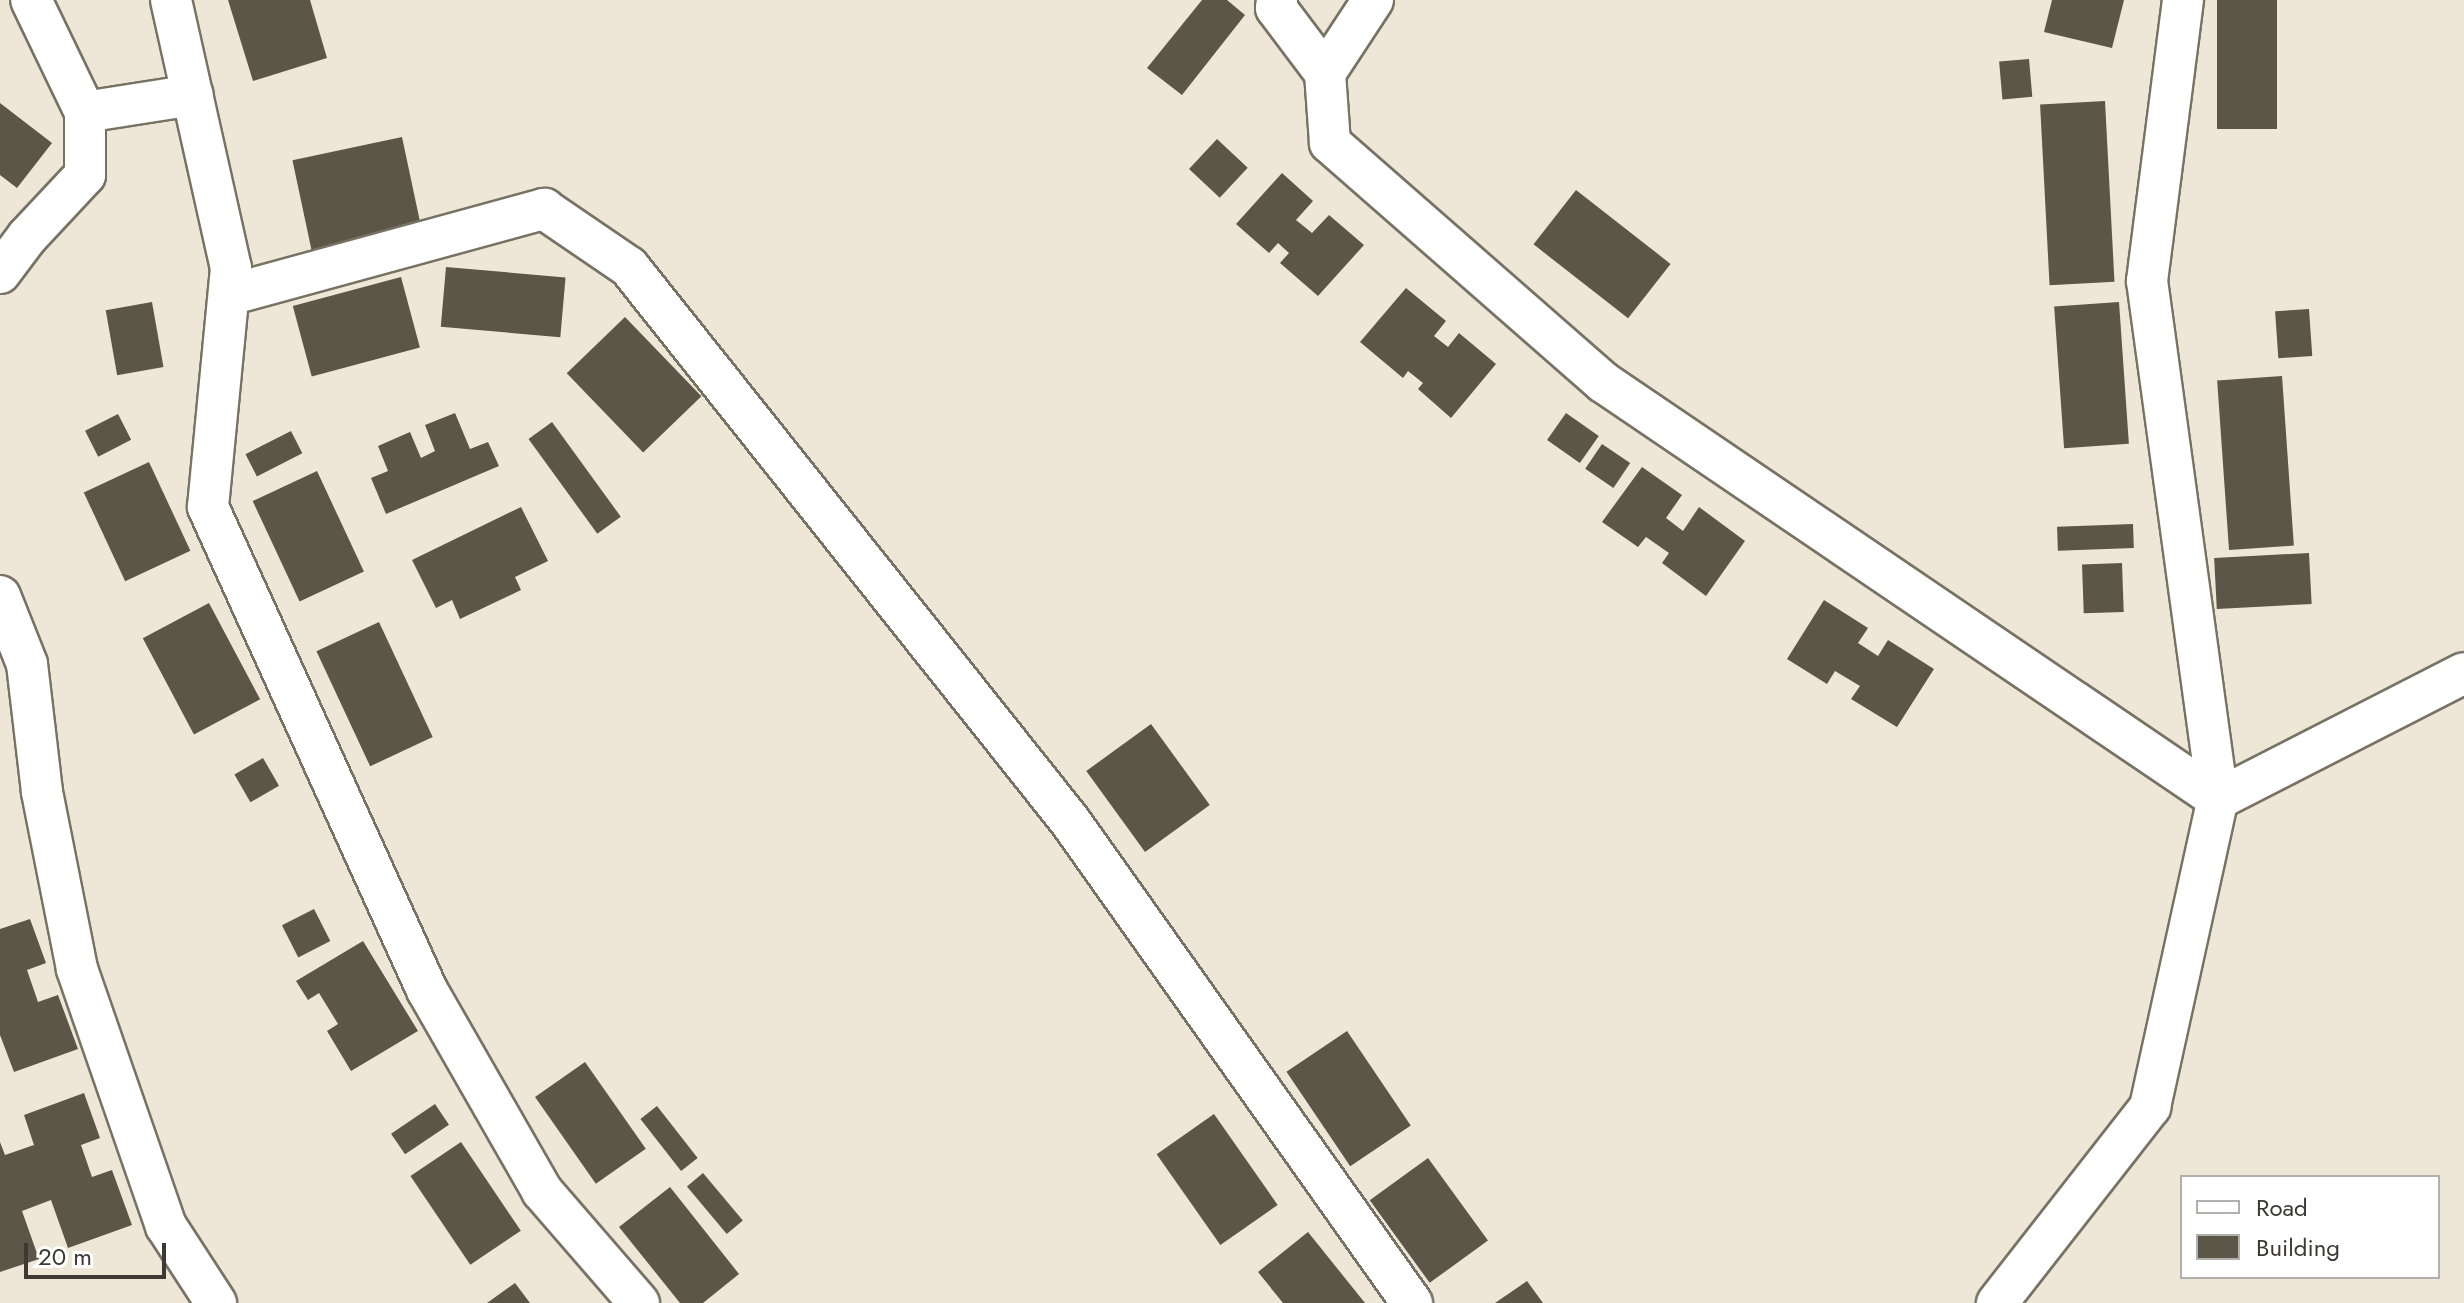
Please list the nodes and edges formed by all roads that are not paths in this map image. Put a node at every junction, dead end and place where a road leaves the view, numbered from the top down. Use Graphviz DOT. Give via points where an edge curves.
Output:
graph roads {
  1 [pos="31,0"];
  2 [pos="171,0"];
  3 [pos="1277,0"];
  4 [pos="1373,0"];
  5 [pos="2183,0"];
  6 [pos="1325,73"];
  7 [pos="193,95"];
  8 [pos="85,112"];
  9 [pos="0,273"];
  10 [pos="229,295"];
  11 [pos="0,596"];
  12 [pos="2464,673"];
  13 [pos="2218,799"];
  14 [pos="216,1303"];
  15 [pos="639,1303"];
  16 [pos="1412,1303"];
  17 [pos="1997,1303"];
  1 -- 8 [label="street"];
  2 -- 7 [label="street"];
  3 -- 6 [label="street" via="1276,8"];
  4 -- 6 [label="street"];
  5 -- 13 [label="street" via="2147,281"];
  6 -- 13 [label="street" via="1330,143 1603,382"];
  7 -- 8 [label="street"];
  7 -- 10 [label="street" via="231,268"];
  8 -- 9 [label="street" via="85,175"];
  10 -- 15 [label="street" via="208,507 427,990 542,1191"];
  10 -- 16 [label="street" via="544,209 629,267 1070,821"];
  11 -- 14 [label="street" via="27,664 42,792 77,969 166,1226"];
  12 -- 13 [label="street"];
  13 -- 17 [label="street" via="2150,1107"];
}
